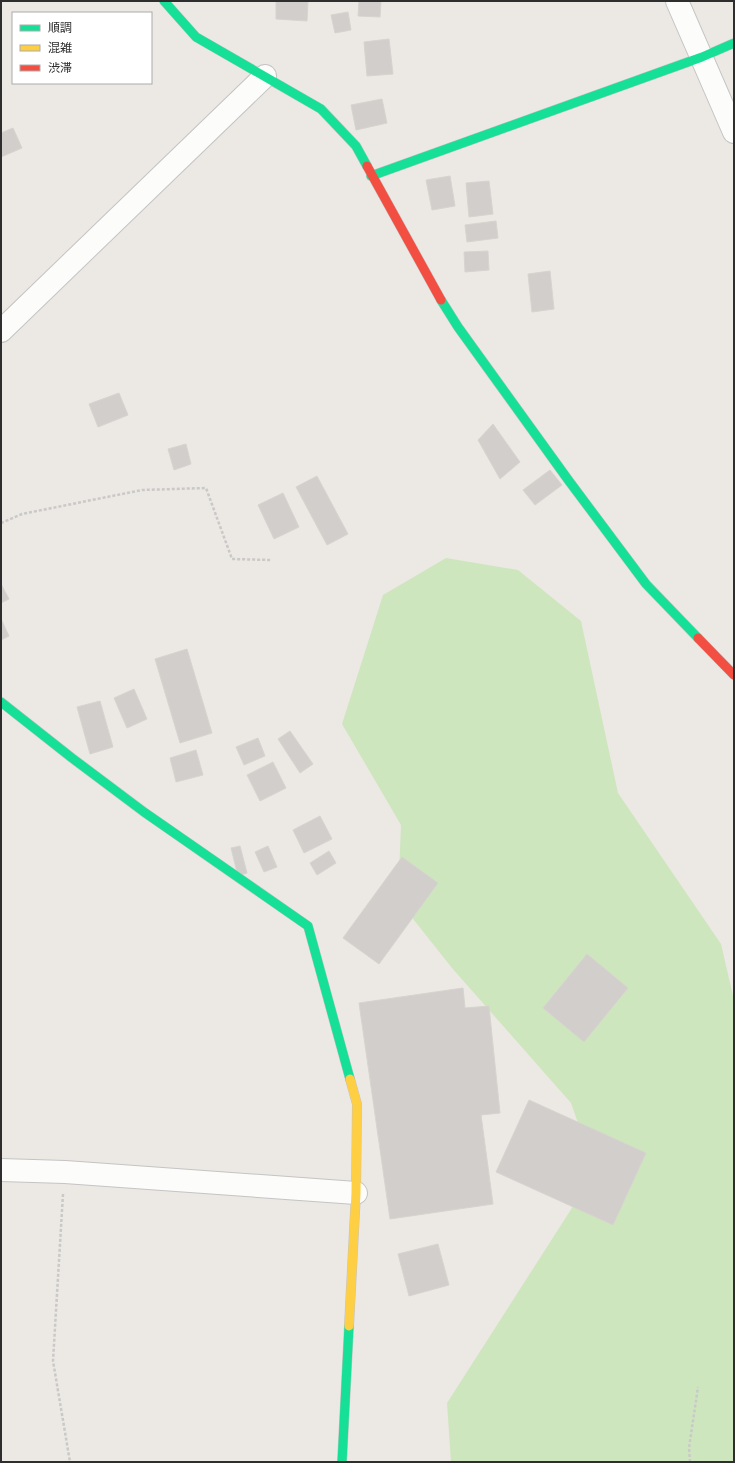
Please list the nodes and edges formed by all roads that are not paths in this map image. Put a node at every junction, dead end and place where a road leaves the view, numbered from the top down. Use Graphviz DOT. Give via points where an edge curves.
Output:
graph roads {
  1 [pos="164,1"];
  2 [pos="677,1"];
  3 [pos="734,43"];
  4 [pos="702,57"];
  5 [pos="265,76"];
  6 [pos="734,132"];
  7 [pos="371,176"];
  8 [pos="1,331"];
  9 [pos="734,675"];
  10 [pos="1,702"];
  11 [pos="1,1170"];
  12 [pos="356,1193"];
  13 [pos="342,1462"];
  1 -- 5 [label="street" via="196,37"];
  2 -- 4 [label="street"];
  3 -- 4 [label="street"];
  4 -- 6 [label="street"];
  4 -- 7 [label="street"];
  5 -- 7 [label="street" via="321,109 356,146"];
  5 -- 8 [label="street"];
  7 -- 9 [label="street" via="458,327 568,481 646,584"];
  10 -- 12 [label="street" via="194,849 308,926 357,1104"];
  11 -- 12 [label="street" via="65,1172"];
  12 -- 13 [label="street"];
}
